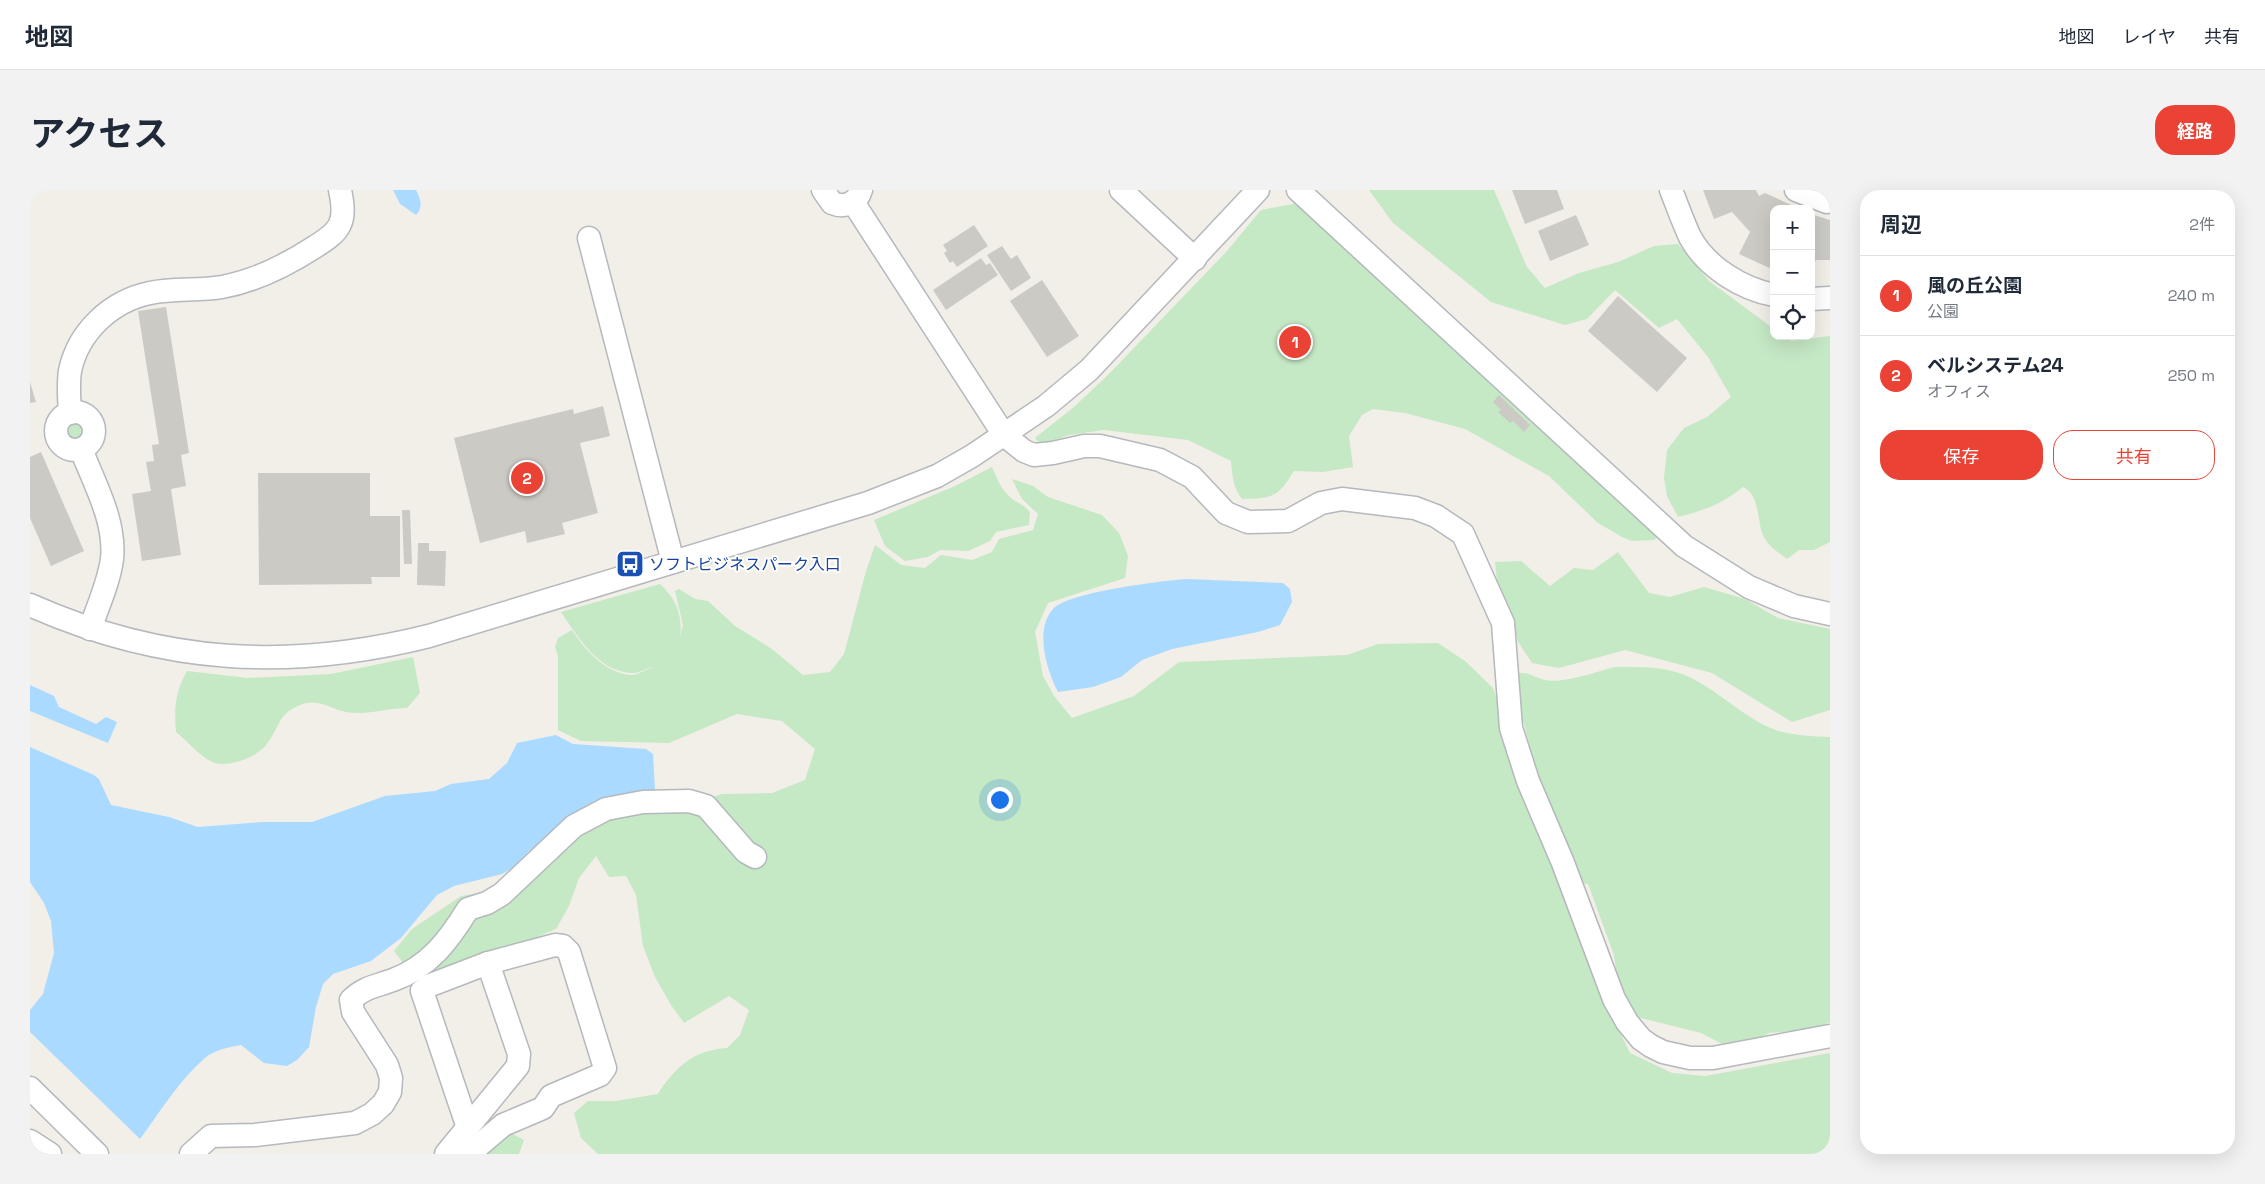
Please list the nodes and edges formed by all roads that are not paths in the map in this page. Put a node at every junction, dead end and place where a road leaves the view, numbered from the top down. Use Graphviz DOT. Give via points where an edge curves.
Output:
graph roads {
  1 [pos="340,190"];
  2 [pos="823,190"];
  3 [pos="1121,190"];
  4 [pos="1258,190"];
  5 [pos="1298,190"];
  6 [pos="1671,190"];
  7 [pos="1796,190"];
  8 [pos="857,196"];
  9 [pos="1830,201"];
  10 [pos="589,238"];
  11 [pos="1195,259"];
  12 [pos="1770,294"];
  13 [pos="1830,298"];
  14 [pos="1815,299"];
  15 [pos="1004,435"];
  16 [pos="673,562"];
  17 [pos="30,605"];
  18 [pos="1830,614"];
  19 [pos="90,629"];
  20 [pos="756,856"];
  21 [pos="488,962"];
  22 [pos="1830,1036"];
  23 [pos="30,1088"];
  24 [pos="468,1128"];
  25 [pos="30,1141"];
  26 [pos="50,1154"];
  27 [pos="98,1154"];
  28 [pos="191,1154"];
  29 [pos="446,1154"];
  30 [pos="469,1154"];
  1 -- 19 [label="street" via="343,213 336,232 301,256 237,284 164,291 119,304 90,328 74,356 70,372 70,413 58,423 57,438 67,448 81,449 111,526 113,544 108,578"];
  2 -- 8 [label="street" via="827,199 838,206"];
  3 -- 11 [label="street"];
  4 -- 11 [label="street"];
  5 -- 18 [label="street" via="1684,546 1749,587 1794,606"];
  6 -- 12 [label="street" via="1691,238 1704,254 1735,281"];
  7 -- 9 [label="street"];
  8 -- 15 [label="street"];
  10 -- 16 [label="street"];
  11 -- 15 [label="street" via="1089,370"];
  13 -- 14 [label="street"];
  15 -- 16 [label="street" via="937,476 905,489"];
  15 -- 22 [label="street" via="1034,455 1100,446 1160,460 1192,477 1226,513 1248,522 1288,521 1321,503 1342,499 1415,508 1436,516 1463,534 1503,623 1512,728 1528,781 1563,863 1614,1000 1627,1022 1651,1046 1690,1058 1713,1058"];
  16 -- 19 [label="street" via="429,636 325,656 245,658 202,654 141,644"];
  17 -- 19 [label="street"];
  20 -- 28 [label="street" via="746,852 706,806 689,801 643,802 606,809 574,826 502,894 468,909 431,959 393,980 369,987 351,1000 354,1012 391,1078 390,1092 372,1114 355,1123 329,1127 211,1136"];
  21 -- 24 [label="street" via="519,1062"];
  21 -- 24 [label="street" via="422,991"];
  21 -- 30 [label="street" via="555,945 566,948 605,1068 600,1075 551,1096 537,1113 503,1125"];
  23 -- 27 [label="street"];
  24 -- 29 [label="street"];
  25 -- 26 [label="street"];
}
